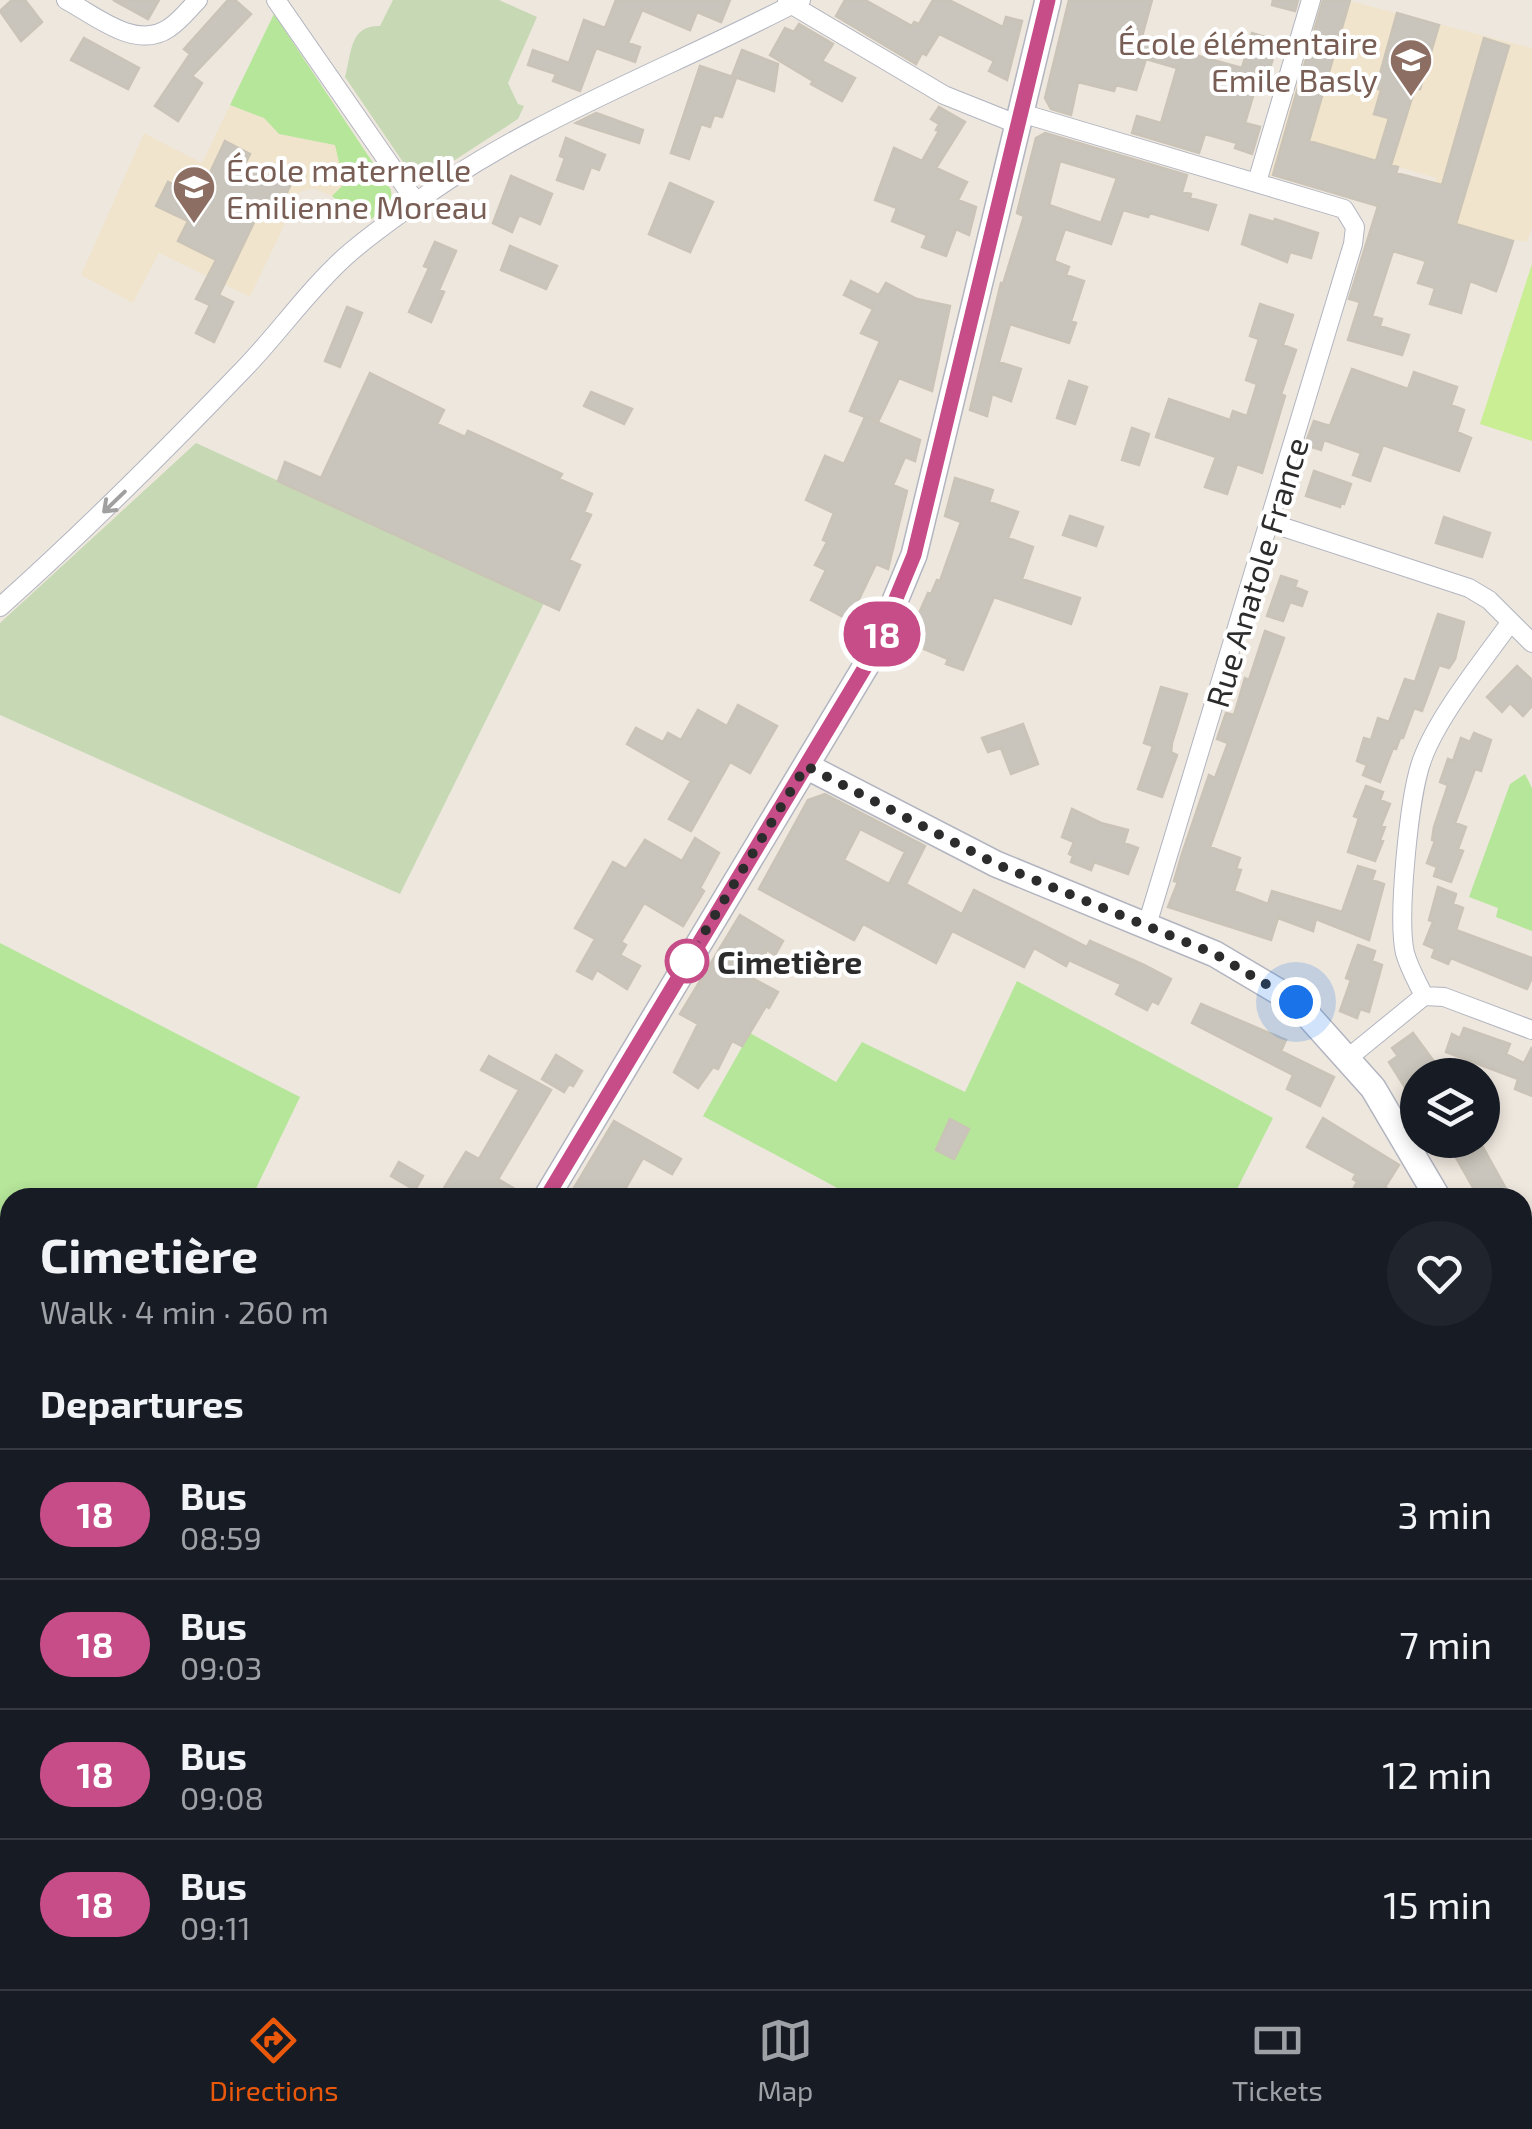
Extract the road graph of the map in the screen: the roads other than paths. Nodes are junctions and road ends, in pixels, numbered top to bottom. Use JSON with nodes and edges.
{"nodes":[{"id":1,"x":66,"y":0,"type":"edge"},
{"id":2,"x":198,"y":0,"type":"edge"},
{"id":3,"x":276,"y":0,"type":"edge"},
{"id":4,"x":1048,"y":0,"type":"edge"},
{"id":5,"x":1311,"y":0,"type":"edge"},
{"id":6,"x":792,"y":2,"type":"edge"},
{"id":7,"x":1020,"y":119,"type":"junction"},
{"id":8,"x":1257,"y":182,"type":"junction"},
{"id":9,"x":416,"y":202,"type":"junction"},
{"id":10,"x":1271,"y":523,"type":"junction"},
{"id":11,"x":0,"y":607,"type":"edge"},
{"id":12,"x":1510,"y":623,"type":"junction"},
{"id":13,"x":1532,"y":643,"type":"edge"},
{"id":14,"x":806,"y":766,"type":"junction"},
{"id":15,"x":1147,"y":925,"type":"junction"},
{"id":16,"x":1424,"y":996,"type":"junction"},
{"id":17,"x":1532,"y":1030,"type":"edge"},
{"id":18,"x":1348,"y":1058,"type":"junction"},
{"id":19,"x":552,"y":1188,"type":"edge"},
{"id":20,"x":1432,"y":1188,"type":"edge"}],
"edges":[{"from":1,"to":2,"type":"street"},
{"from":3,"to":9,"type":"street"},
{"from":4,"to":7,"type":"main road"},
{"from":5,"to":8,"type":"street"},
{"from":6,"to":7,"type":"street"},
{"from":6,"to":9,"type":"street"},
{"from":7,"to":8,"type":"street"},
{"from":7,"to":14,"type":"main road"},
{"from":8,"to":10,"type":"street","name":"Rue Anatole France"},
{"from":9,"to":11,"type":"street","one_way":true},
{"from":10,"to":12,"type":"street"},
{"from":10,"to":15,"type":"street","name":"Rue Anatole France"},
{"from":12,"to":13,"type":"street"},
{"from":12,"to":16,"type":"street"},
{"from":14,"to":15,"type":"main road"},
{"from":14,"to":19,"type":"main road"},
{"from":15,"to":18,"type":"main road"},
{"from":16,"to":17,"type":"street"},
{"from":16,"to":18,"type":"street"},
{"from":18,"to":20,"type":"main road"}]}
